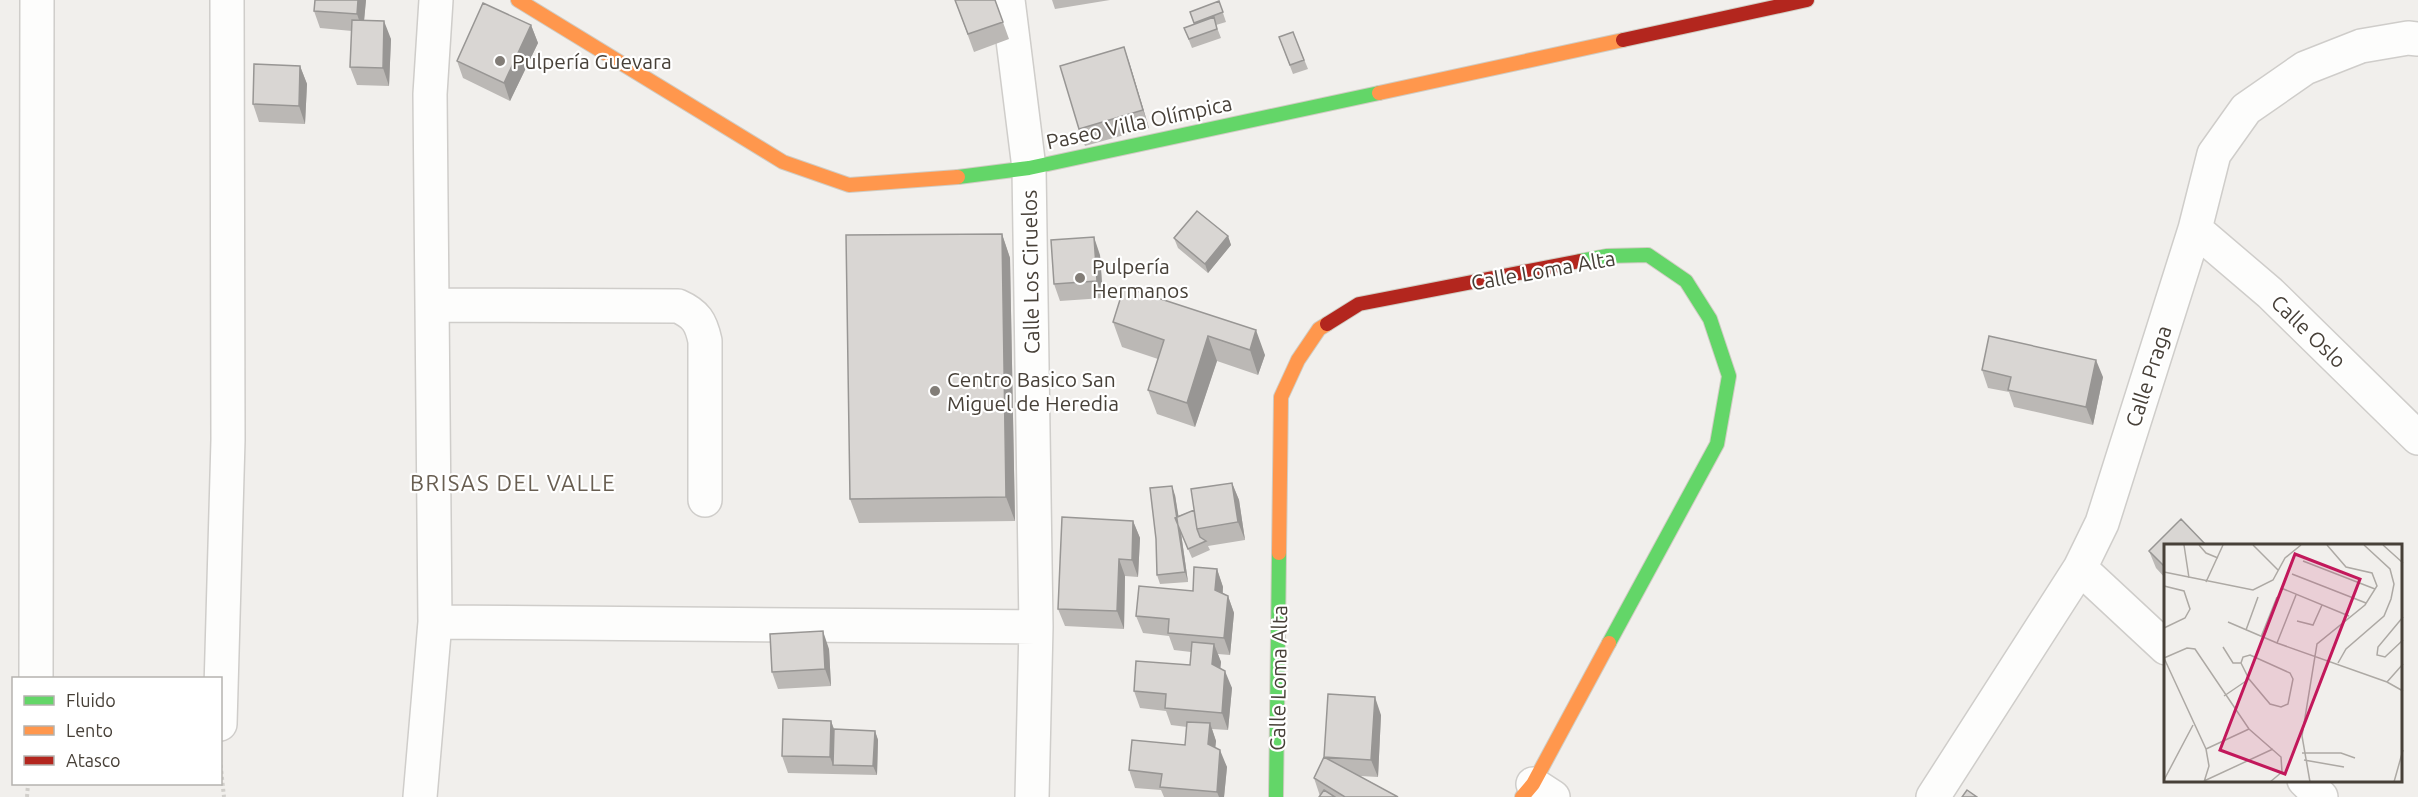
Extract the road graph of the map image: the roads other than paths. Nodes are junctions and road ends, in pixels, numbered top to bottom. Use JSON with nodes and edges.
{"nodes":[{"id":1,"x":37,"y":0,"type":"edge"},
{"id":2,"x":226,"y":0,"type":"edge"},
{"id":3,"x":436,"y":0,"type":"edge"},
{"id":4,"x":518,"y":0,"type":"edge"},
{"id":5,"x":1008,"y":0,"type":"edge"},
{"id":6,"x":1807,"y":0,"type":"edge"},
{"id":7,"x":2418,"y":39,"type":"edge"},
{"id":8,"x":1029,"y":168,"type":"junction"},
{"id":9,"x":2195,"y":229,"type":"junction"},
{"id":10,"x":432,"y":305,"type":"junction"},
{"id":11,"x":2418,"y":438,"type":"edge"},
{"id":12,"x":705,"y":500,"type":"dead end"},
{"id":13,"x":2080,"y":568,"type":"junction"},
{"id":14,"x":435,"y":622,"type":"junction"},
{"id":15,"x":1036,"y":627,"type":"junction"},
{"id":16,"x":2164,"y":646,"type":"edge"},
{"id":17,"x":36,"y":677,"type":"edge"},
{"id":18,"x":221,"y":677,"type":"edge"},
{"id":19,"x":2306,"y":782,"type":"edge"},
{"id":20,"x":1536,"y":793,"type":"edge"},
{"id":21,"x":420,"y":797,"type":"edge"},
{"id":22,"x":1032,"y":797,"type":"edge"},
{"id":23,"x":1276,"y":797,"type":"edge"},
{"id":24,"x":1934,"y":797,"type":"edge"},
{"id":25,"x":2320,"y":797,"type":"edge"}],
"edges":[{"from":1,"to":17,"type":"street"},
{"from":2,"to":18,"type":"street"},
{"from":3,"to":10,"type":"street"},
{"from":4,"to":8,"type":"street","name":"Paseo Villa Olímpica"},
{"from":5,"to":8,"type":"street","name":"Calle Los Ciruelos"},
{"from":6,"to":8,"type":"street","name":"Paseo Villa Olímpica"},
{"from":7,"to":9,"type":"street","name":"Calle Praga"},
{"from":8,"to":15,"type":"street","name":"Calle Los Ciruelos"},
{"from":9,"to":11,"type":"street","name":"Calle Oslo"},
{"from":9,"to":13,"type":"street","name":"Calle Praga"},
{"from":10,"to":12,"type":"street"},
{"from":10,"to":14,"type":"street"},
{"from":13,"to":16,"type":"street"},
{"from":13,"to":24,"type":"street","name":"Calle Praga"},
{"from":14,"to":15,"type":"street"},
{"from":14,"to":21,"type":"street"},
{"from":15,"to":22,"type":"street","name":"Calle Los Ciruelos"},
{"from":19,"to":25,"type":"street"},
{"from":20,"to":23,"type":"street","name":"Calle Loma Alta"}]}
